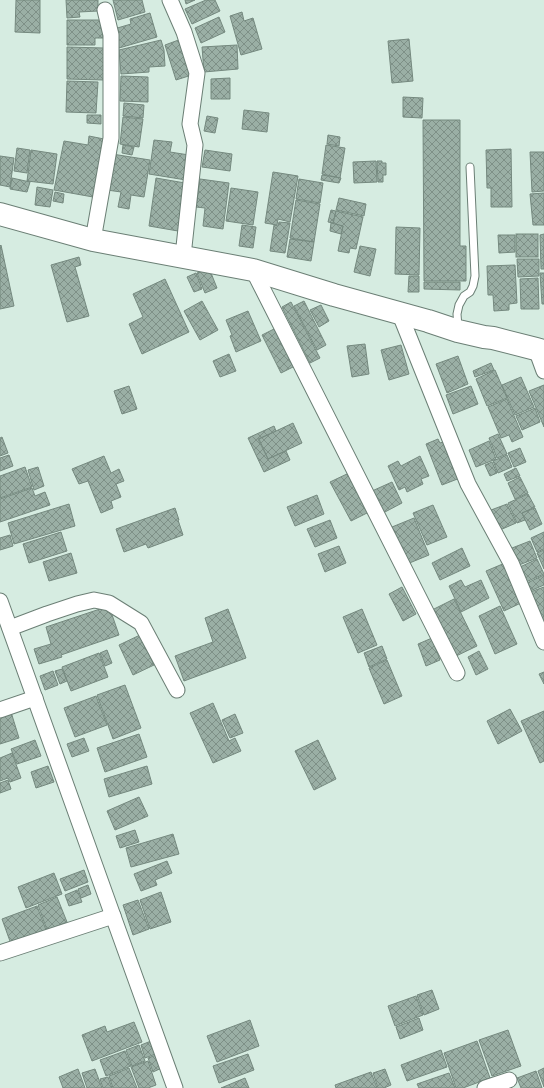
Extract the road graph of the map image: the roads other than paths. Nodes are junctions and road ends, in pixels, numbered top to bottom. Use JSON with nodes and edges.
{"nodes":[{"id":1,"x":170,"y":0,"type":"edge"},
{"id":2,"x":105,"y":10,"type":"dead end"},
{"id":3,"x":470,"y":167,"type":"dead end"},
{"id":4,"x":0,"y":214,"type":"edge"},
{"id":5,"x":93,"y":240,"type":"junction"},
{"id":6,"x":183,"y":256,"type":"junction"},
{"id":7,"x":253,"y":270,"type":"junction"},
{"id":8,"x":399,"y":312,"type":"junction"},
{"id":9,"x":458,"y":331,"type":"junction"},
{"id":10,"x":540,"y":350,"type":"edge"},
{"id":11,"x":544,"y":371,"type":"edge"},
{"id":12,"x":1,"y":606,"type":"edge"},
{"id":13,"x":10,"y":628,"type":"junction"},
{"id":14,"x":544,"y":642,"type":"edge"},
{"id":15,"x":457,"y":673,"type":"dead end"},
{"id":16,"x":177,"y":690,"type":"dead end"},
{"id":17,"x":35,"y":698,"type":"junction"},
{"id":18,"x":0,"y":710,"type":"edge"},
{"id":19,"x":113,"y":916,"type":"junction"},
{"id":20,"x":0,"y":953,"type":"edge"},
{"id":21,"x":509,"y":1080,"type":"dead end"},
{"id":22,"x":176,"y":1088,"type":"edge"},
{"id":23,"x":485,"y":1088,"type":"edge"}],
"edges":[{"from":1,"to":6,"type":"street"},
{"from":2,"to":5,"type":"street"},
{"from":3,"to":9,"type":"lane"},
{"from":4,"to":5,"type":"main road"},
{"from":5,"to":6,"type":"main road"},
{"from":6,"to":7,"type":"main road"},
{"from":7,"to":8,"type":"main road"},
{"from":7,"to":15,"type":"street"},
{"from":8,"to":9,"type":"main road"},
{"from":8,"to":14,"type":"street"},
{"from":9,"to":10,"type":"main road"},
{"from":10,"to":11,"type":"street"},
{"from":12,"to":13,"type":"street"},
{"from":13,"to":16,"type":"street"},
{"from":13,"to":17,"type":"street"},
{"from":17,"to":18,"type":"street"},
{"from":17,"to":19,"type":"street"},
{"from":19,"to":20,"type":"street"},
{"from":19,"to":22,"type":"street"},
{"from":21,"to":23,"type":"street"}]}
